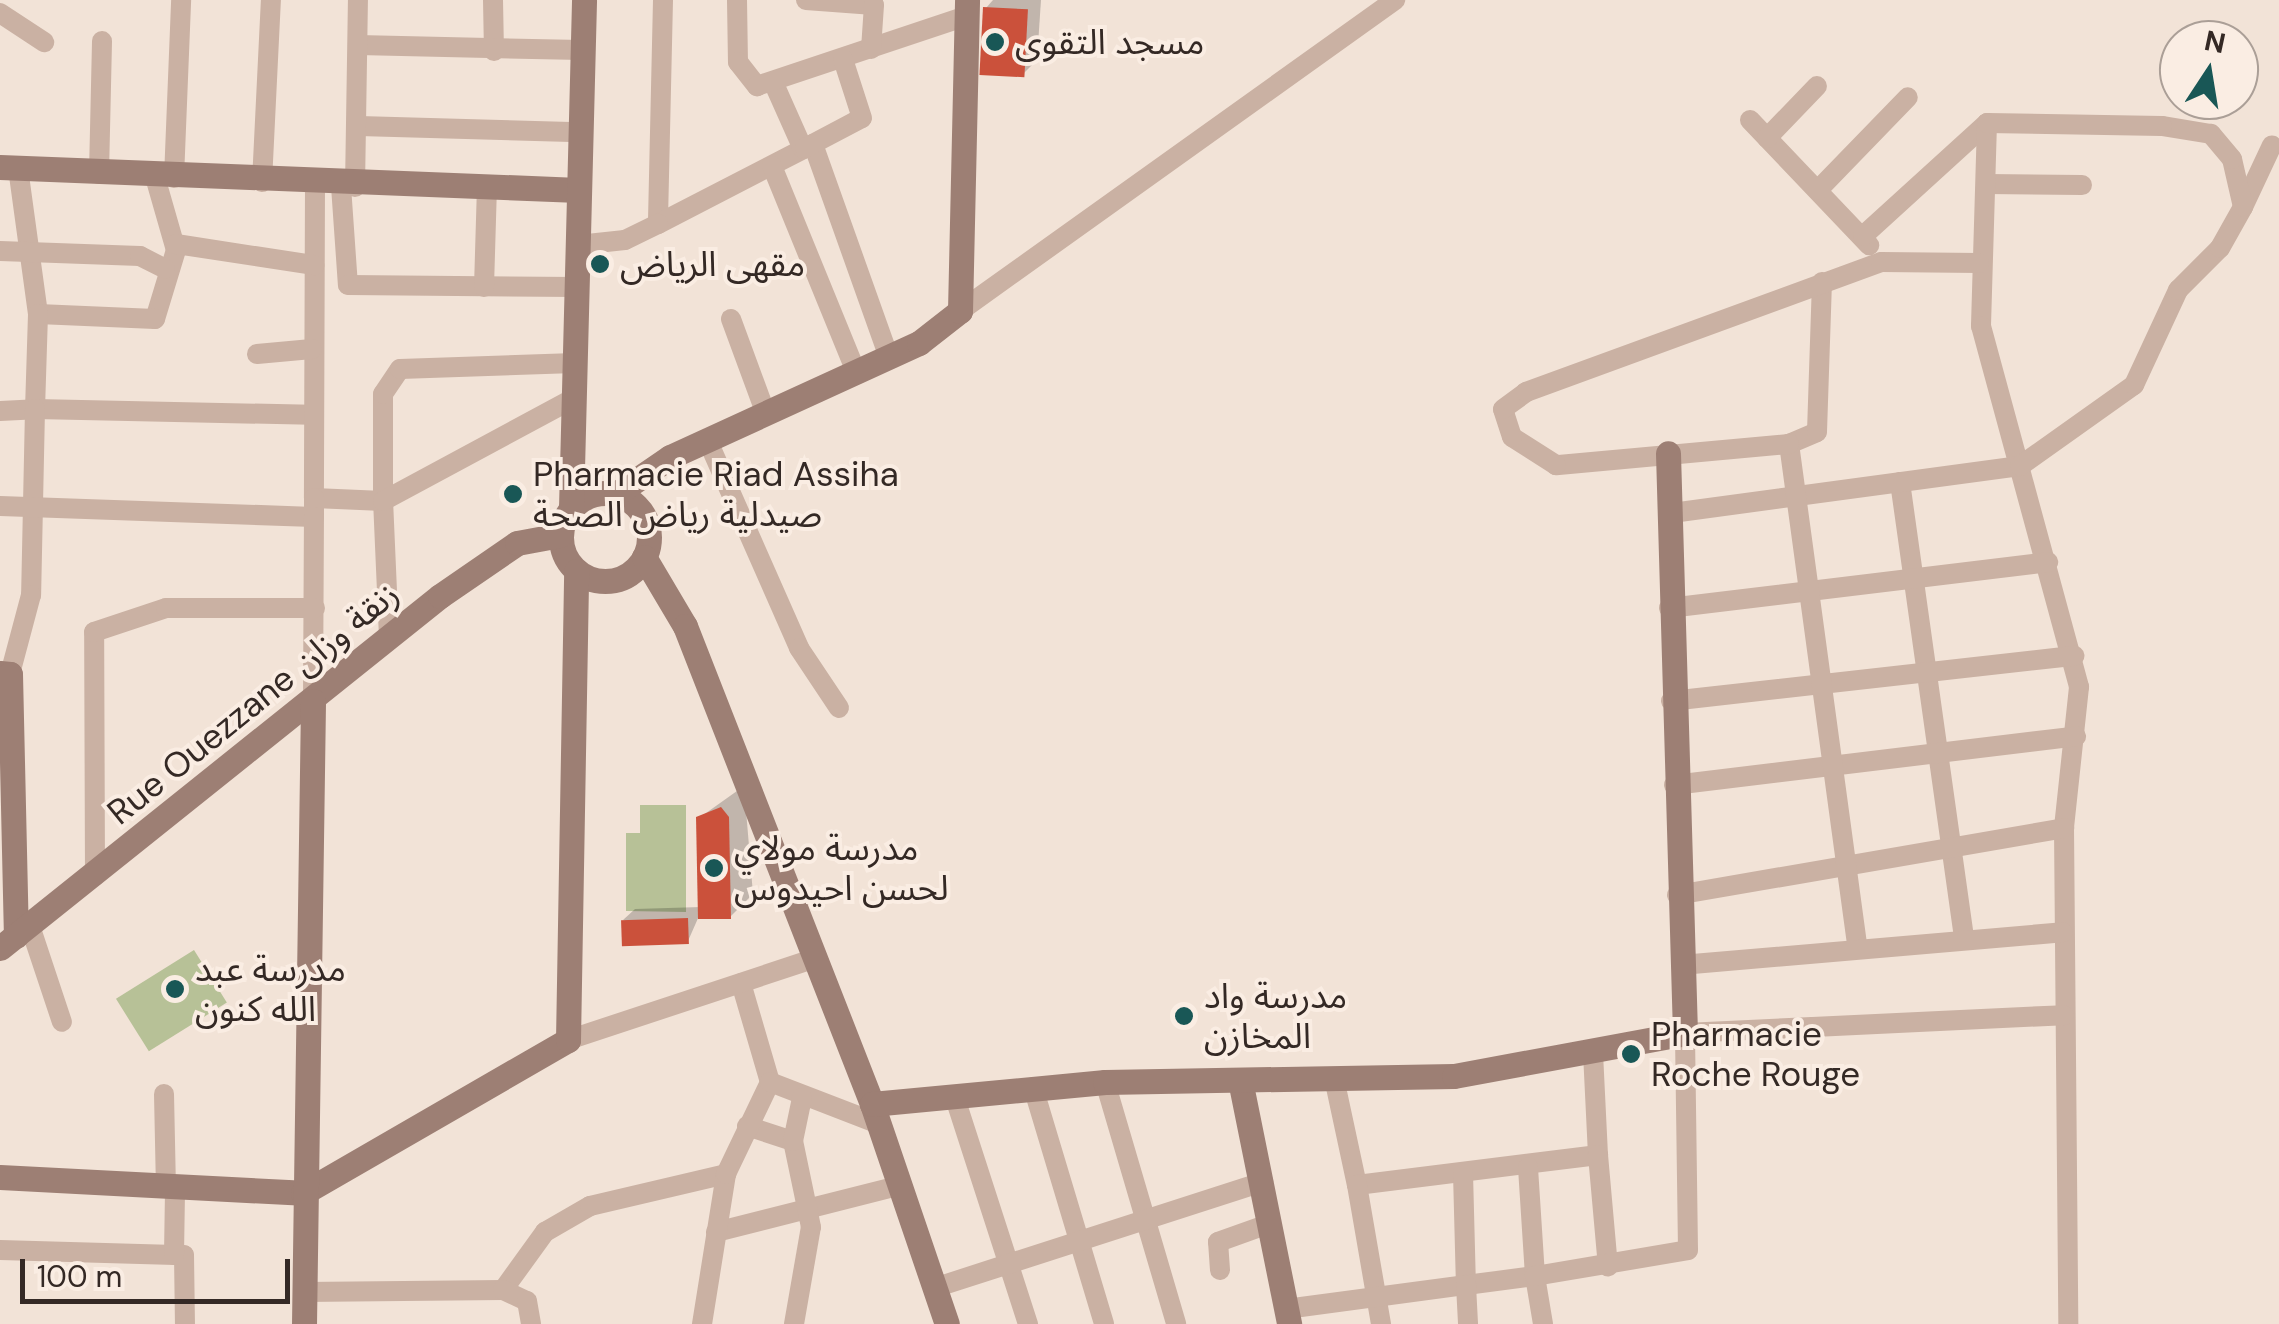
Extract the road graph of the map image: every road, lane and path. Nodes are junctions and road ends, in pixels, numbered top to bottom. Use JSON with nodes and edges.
{"nodes":[{"id":1,"x":181,"y":0,"type":"edge"},
{"id":2,"x":270,"y":0,"type":"edge"},
{"id":3,"x":358,"y":0,"type":"edge"},
{"id":4,"x":494,"y":0,"type":"edge"},
{"id":5,"x":584,"y":0,"type":"edge"},
{"id":6,"x":663,"y":0,"type":"edge"},
{"id":7,"x":737,"y":0,"type":"edge"},
{"id":8,"x":806,"y":0,"type":"edge"},
{"id":9,"x":1395,"y":0,"type":"edge"},
{"id":10,"x":874,"y":2,"type":"edge"},
{"id":11,"x":966,"y":8,"type":"edge"},
{"id":12,"x":0,"y":13,"type":"edge"},
{"id":13,"x":102,"y":41,"type":"dead end"},
{"id":14,"x":44,"y":42,"type":"dead end"},
{"id":15,"x":358,"y":45,"type":"junction"},
{"id":16,"x":870,"y":48,"type":"junction"},
{"id":17,"x":581,"y":50,"type":"junction"},
{"id":18,"x":494,"y":51,"type":"junction"},
{"id":19,"x":843,"y":58,"type":"junction"},
{"id":20,"x":774,"y":84,"type":"junction"},
{"id":21,"x":1817,"y":86,"type":"dead end"},
{"id":22,"x":1908,"y":98,"type":"dead end"},
{"id":23,"x":1750,"y":120,"type":"dead end"},
{"id":24,"x":1987,"y":123,"type":"junction"},
{"id":25,"x":358,"y":126,"type":"junction"},
{"id":26,"x":580,"y":132,"type":"junction"},
{"id":27,"x":1767,"y":138,"type":"junction"},
{"id":28,"x":2272,"y":145,"type":"dead end"},
{"id":29,"x":808,"y":146,"type":"junction"},
{"id":30,"x":772,"y":166,"type":"junction"},
{"id":31,"x":9,"y":168,"type":"edge"},
{"id":32,"x":99,"y":174,"type":"junction"},
{"id":33,"x":165,"y":178,"type":"junction"},
{"id":34,"x":262,"y":182,"type":"junction"},
{"id":35,"x":1986,"y":184,"type":"junction"},
{"id":36,"x":2082,"y":185,"type":"dead end"},
{"id":37,"x":315,"y":186,"type":"junction"},
{"id":38,"x":348,"y":186,"type":"junction"},
{"id":39,"x":487,"y":188,"type":"junction"},
{"id":40,"x":579,"y":190,"type":"junction"},
{"id":41,"x":1818,"y":190,"type":"junction"},
{"id":42,"x":2242,"y":207,"type":"junction"},
{"id":43,"x":658,"y":224,"type":"junction"},
{"id":44,"x":1863,"y":236,"type":"junction"},
{"id":45,"x":176,"y":244,"type":"junction"},
{"id":46,"x":578,"y":245,"type":"junction"},
{"id":47,"x":0,"y":252,"type":"edge"},
{"id":48,"x":26,"y":252,"type":"junction"},
{"id":49,"x":1881,"y":262,"type":"junction"},
{"id":50,"x":1978,"y":263,"type":"junction"},
{"id":51,"x":314,"y":266,"type":"junction"},
{"id":52,"x":165,"y":270,"type":"junction"},
{"id":53,"x":1822,"y":282,"type":"junction"},
{"id":54,"x":484,"y":287,"type":"junction"},
{"id":55,"x":577,"y":287,"type":"junction"},
{"id":56,"x":960,"y":312,"type":"junction"},
{"id":57,"x":38,"y":314,"type":"junction"},
{"id":58,"x":731,"y":319,"type":"dead end"},
{"id":59,"x":312,"y":350,"type":"junction"},
{"id":60,"x":257,"y":354,"type":"dead end"},
{"id":61,"x":889,"y":358,"type":"junction"},
{"id":62,"x":575,"y":363,"type":"junction"},
{"id":63,"x":857,"y":374,"type":"junction"},
{"id":64,"x":574,"y":398,"type":"junction"},
{"id":65,"x":34,"y":409,"type":"junction"},
{"id":66,"x":0,"y":411,"type":"edge"},
{"id":67,"x":766,"y":414,"type":"junction"},
{"id":68,"x":311,"y":415,"type":"junction"},
{"id":69,"x":707,"y":440,"type":"junction"},
{"id":70,"x":1789,"y":444,"type":"junction"},
{"id":71,"x":1668,"y":453,"type":"junction"},
{"id":72,"x":2020,"y":466,"type":"junction"},
{"id":73,"x":1900,"y":482,"type":"junction"},
{"id":74,"x":616,"y":494,"type":"junction"},
{"id":75,"x":1792,"y":497,"type":"junction"},
{"id":76,"x":383,"y":501,"type":"junction"},
{"id":77,"x":32,"y":505,"type":"junction"},
{"id":78,"x":0,"y":506,"type":"edge"},
{"id":79,"x":314,"y":508,"type":"junction"},
{"id":80,"x":571,"y":508,"type":"junction"},
{"id":81,"x":1672,"y":512,"type":"junction"},
{"id":82,"x":560,"y":536,"type":"junction"},
{"id":83,"x":644,"y":557,"type":"junction"},
{"id":84,"x":2048,"y":562,"type":"junction"},
{"id":85,"x":576,"y":571,"type":"junction"},
{"id":86,"x":1912,"y":578,"type":"junction"},
{"id":87,"x":1807,"y":591,"type":"junction"},
{"id":88,"x":314,"y":608,"type":"junction"},
{"id":89,"x":1670,"y":608,"type":"junction"},
{"id":90,"x":389,"y":637,"type":"junction"},
{"id":91,"x":2075,"y":656,"type":"junction"},
{"id":92,"x":1926,"y":672,"type":"junction"},
{"id":93,"x":5,"y":673,"type":"edge"},
{"id":94,"x":1820,"y":684,"type":"junction"},
{"id":95,"x":312,"y":701,"type":"junction"},
{"id":96,"x":1671,"y":701,"type":"junction"},
{"id":97,"x":839,"y":708,"type":"dead end"},
{"id":98,"x":2076,"y":736,"type":"junction"},
{"id":99,"x":1937,"y":753,"type":"junction"},
{"id":100,"x":1831,"y":766,"type":"junction"},
{"id":101,"x":1674,"y":785,"type":"junction"},
{"id":102,"x":2064,"y":828,"type":"junction"},
{"id":103,"x":1952,"y":845,"type":"junction"},
{"id":104,"x":1844,"y":863,"type":"junction"},
{"id":105,"x":95,"y":876,"type":"junction"},
{"id":106,"x":1677,"y":895,"type":"junction"},
{"id":107,"x":2062,"y":932,"type":"junction"},
{"id":108,"x":15,"y":936,"type":"edge"},
{"id":109,"x":1964,"y":936,"type":"junction"},
{"id":110,"x":1857,"y":944,"type":"junction"},
{"id":111,"x":816,"y":958,"type":"junction"},
{"id":112,"x":1681,"y":966,"type":"junction"},
{"id":113,"x":741,"y":983,"type":"junction"},
{"id":114,"x":2064,"y":1016,"type":"junction"},
{"id":115,"x":62,"y":1022,"type":"dead end"},
{"id":116,"x":1685,"y":1033,"type":"junction"},
{"id":117,"x":568,"y":1040,"type":"junction"},
{"id":118,"x":1593,"y":1054,"type":"junction"},
{"id":119,"x":1334,"y":1078,"type":"junction"},
{"id":120,"x":1240,"y":1080,"type":"junction"},
{"id":121,"x":770,"y":1082,"type":"junction"},
{"id":122,"x":1105,"y":1082,"type":"junction"},
{"id":123,"x":1033,"y":1088,"type":"junction"},
{"id":124,"x":164,"y":1094,"type":"dead end"},
{"id":125,"x":954,"y":1095,"type":"junction"},
{"id":126,"x":802,"y":1098,"type":"junction"},
{"id":127,"x":875,"y":1114,"type":"junction"},
{"id":128,"x":747,"y":1126,"type":"junction"},
{"id":129,"x":793,"y":1141,"type":"junction"},
{"id":130,"x":1598,"y":1156,"type":"junction"},
{"id":131,"x":1528,"y":1168,"type":"junction"},
{"id":132,"x":726,"y":1174,"type":"junction"},
{"id":133,"x":1463,"y":1174,"type":"junction"},
{"id":134,"x":0,"y":1178,"type":"edge"},
{"id":135,"x":1263,"y":1182,"type":"junction"},
{"id":136,"x":898,"y":1186,"type":"junction"},
{"id":137,"x":1357,"y":1186,"type":"junction"},
{"id":138,"x":170,"y":1188,"type":"junction"},
{"id":139,"x":303,"y":1194,"type":"junction"},
{"id":140,"x":811,"y":1210,"type":"junction"},
{"id":141,"x":1146,"y":1216,"type":"junction"},
{"id":142,"x":1270,"y":1223,"type":"junction"},
{"id":143,"x":716,"y":1232,"type":"junction"},
{"id":144,"x":1081,"y":1238,"type":"junction"},
{"id":145,"x":0,"y":1250,"type":"edge"},
{"id":146,"x":174,"y":1254,"type":"junction"},
{"id":147,"x":1008,"y":1261,"type":"junction"},
{"id":148,"x":1608,"y":1267,"type":"junction"},
{"id":149,"x":1220,"y":1270,"type":"dead end"},
{"id":150,"x":1535,"y":1276,"type":"junction"},
{"id":151,"x":1466,"y":1285,"type":"junction"},
{"id":152,"x":934,"y":1288,"type":"junction"},
{"id":153,"x":503,"y":1290,"type":"junction"},
{"id":154,"x":304,"y":1292,"type":"junction"},
{"id":155,"x":1376,"y":1300,"type":"junction"},
{"id":156,"x":1288,"y":1316,"type":"edge"},
{"id":157,"x":185,"y":1324,"type":"edge"},
{"id":158,"x":304,"y":1324,"type":"edge"},
{"id":159,"x":531,"y":1324,"type":"edge"},
{"id":160,"x":702,"y":1324,"type":"edge"},
{"id":161,"x":794,"y":1324,"type":"edge"},
{"id":162,"x":946,"y":1324,"type":"edge"},
{"id":163,"x":1028,"y":1324,"type":"edge"},
{"id":164,"x":1104,"y":1324,"type":"edge"},
{"id":165,"x":1176,"y":1324,"type":"edge"},
{"id":166,"x":1380,"y":1324,"type":"edge"},
{"id":167,"x":1468,"y":1324,"type":"edge"},
{"id":168,"x":1543,"y":1324,"type":"edge"},
{"id":169,"x":2068,"y":1324,"type":"edge"}],
"edges":[{"from":1,"to":33,"type":"street"},
{"from":2,"to":34,"type":"street"},
{"from":3,"to":15,"type":"street"},
{"from":4,"to":18,"type":"street"},
{"from":5,"to":17,"type":"street"},
{"from":6,"to":43,"type":"street"},
{"from":7,"to":20,"type":"street"},
{"from":8,"to":10,"type":"street"},
{"from":9,"to":56,"type":"street"},
{"from":10,"to":16,"type":"street"},
{"from":11,"to":16,"type":"street"},
{"from":11,"to":56,"type":"street"},
{"from":12,"to":14,"type":"street"},
{"from":13,"to":32,"type":"street"},
{"from":15,"to":18,"type":"street"},
{"from":15,"to":25,"type":"street"},
{"from":16,"to":19,"type":"street"},
{"from":17,"to":18,"type":"street"},
{"from":17,"to":26,"type":"street"},
{"from":19,"to":20,"type":"street"},
{"from":19,"to":29,"type":"street"},
{"from":20,"to":29,"type":"street"},
{"from":21,"to":27,"type":"street"},
{"from":22,"to":41,"type":"street"},
{"from":23,"to":27,"type":"street"},
{"from":24,"to":35,"type":"street"},
{"from":24,"to":42,"type":"street"},
{"from":24,"to":44,"type":"street"},
{"from":25,"to":26,"type":"street"},
{"from":25,"to":38,"type":"street"},
{"from":26,"to":40,"type":"street"},
{"from":27,"to":41,"type":"street"},
{"from":28,"to":42,"type":"street"},
{"from":29,"to":30,"type":"street"},
{"from":29,"to":61,"type":"street"},
{"from":30,"to":43,"type":"street"},
{"from":30,"to":63,"type":"street"},
{"from":31,"to":32,"type":"street"},
{"from":31,"to":48,"type":"street"},
{"from":32,"to":33,"type":"street"},
{"from":33,"to":34,"type":"street"},
{"from":33,"to":45,"type":"street"},
{"from":34,"to":37,"type":"street"},
{"from":35,"to":36,"type":"street"},
{"from":35,"to":50,"type":"street"},
{"from":37,"to":38,"type":"street"},
{"from":37,"to":51,"type":"street"},
{"from":38,"to":39,"type":"street"},
{"from":38,"to":54,"type":"street"},
{"from":39,"to":40,"type":"street"},
{"from":39,"to":54,"type":"street"},
{"from":40,"to":46,"type":"street"},
{"from":41,"to":44,"type":"street"},
{"from":42,"to":72,"type":"street"},
{"from":43,"to":46,"type":"street"},
{"from":44,"to":49,"type":"street"},
{"from":45,"to":51,"type":"street"},
{"from":45,"to":52,"type":"street"},
{"from":46,"to":55,"type":"street"},
{"from":47,"to":48,"type":"street"},
{"from":48,"to":52,"type":"street"},
{"from":48,"to":57,"type":"street"},
{"from":49,"to":50,"type":"street"},
{"from":49,"to":53,"type":"street"},
{"from":50,"to":72,"type":"street"},
{"from":51,"to":59,"type":"street"},
{"from":52,"to":57,"type":"street"},
{"from":53,"to":70,"type":"street"},
{"from":53,"to":71,"type":"street"},
{"from":54,"to":55,"type":"street"},
{"from":55,"to":62,"type":"street"},
{"from":56,"to":61,"type":"street"},
{"from":57,"to":65,"type":"street"},
{"from":58,"to":67,"type":"street"},
{"from":59,"to":60,"type":"street"},
{"from":59,"to":68,"type":"street"},
{"from":61,"to":63,"type":"street"},
{"from":62,"to":64,"type":"street"},
{"from":62,"to":76,"type":"street"},
{"from":63,"to":67,"type":"street"},
{"from":64,"to":76,"type":"street"},
{"from":64,"to":80,"type":"street"},
{"from":65,"to":66,"type":"street"},
{"from":65,"to":68,"type":"street"},
{"from":65,"to":77,"type":"street"},
{"from":67,"to":69,"type":"street"},
{"from":68,"to":79,"type":"street"},
{"from":69,"to":74,"type":"street"},
{"from":69,"to":97,"type":"street"},
{"from":70,"to":71,"type":"street"},
{"from":70,"to":75,"type":"street"},
{"from":71,"to":81,"type":"street"},
{"from":72,"to":73,"type":"street"},
{"from":72,"to":84,"type":"street"},
{"from":73,"to":75,"type":"street"},
{"from":73,"to":86,"type":"street"},
{"from":74,"to":80,"type":"street"},
{"from":74,"to":83,"type":"street"},
{"from":75,"to":81,"type":"street"},
{"from":75,"to":87,"type":"street"},
{"from":76,"to":79,"type":"street"},
{"from":76,"to":90,"type":"street"},
{"from":77,"to":78,"type":"street"},
{"from":77,"to":79,"type":"street"},
{"from":77,"to":93,"type":"street"},
{"from":79,"to":88,"type":"street"},
{"from":80,"to":82,"type":"street"},
{"from":81,"to":89,"type":"street"},
{"from":82,"to":85,"type":"street"},
{"from":82,"to":90,"type":"street","name":"Rue Ouezzane زنقة وزان"},
{"from":83,"to":85,"type":"street"},
{"from":83,"to":111,"type":"street"},
{"from":84,"to":86,"type":"street"},
{"from":84,"to":91,"type":"street"},
{"from":85,"to":117,"type":"street"},
{"from":86,"to":87,"type":"street"},
{"from":86,"to":92,"type":"street"},
{"from":87,"to":89,"type":"street"},
{"from":87,"to":94,"type":"street"},
{"from":88,"to":95,"type":"street"},
{"from":88,"to":105,"type":"street"},
{"from":89,"to":96,"type":"street"},
{"from":90,"to":95,"type":"street","name":"Rue Ouezzane زنقة وزان"},
{"from":91,"to":92,"type":"street"},
{"from":91,"to":98,"type":"street"},
{"from":92,"to":94,"type":"street"},
{"from":92,"to":99,"type":"street"},
{"from":93,"to":108,"type":"street"},
{"from":94,"to":96,"type":"street"},
{"from":94,"to":100,"type":"street"},
{"from":95,"to":105,"type":"street","name":"Rue Ouezzane زنقة وزان"},
{"from":95,"to":139,"type":"street"},
{"from":96,"to":101,"type":"street"},
{"from":98,"to":99,"type":"street"},
{"from":98,"to":102,"type":"street"},
{"from":99,"to":100,"type":"street"},
{"from":99,"to":103,"type":"street"},
{"from":100,"to":101,"type":"street"},
{"from":100,"to":104,"type":"street"},
{"from":101,"to":106,"type":"street"},
{"from":102,"to":103,"type":"street"},
{"from":102,"to":107,"type":"street"},
{"from":103,"to":104,"type":"street"},
{"from":103,"to":109,"type":"street"},
{"from":104,"to":106,"type":"street"},
{"from":104,"to":110,"type":"street"},
{"from":105,"to":108,"type":"street","name":"Rue Ouezzane زنقة وزان"},
{"from":106,"to":112,"type":"street"},
{"from":107,"to":109,"type":"street"},
{"from":107,"to":114,"type":"street"},
{"from":108,"to":115,"type":"street"},
{"from":109,"to":110,"type":"street"},
{"from":110,"to":112,"type":"street"},
{"from":111,"to":113,"type":"street"},
{"from":111,"to":127,"type":"street"},
{"from":112,"to":116,"type":"street"},
{"from":113,"to":117,"type":"street"},
{"from":113,"to":121,"type":"street"},
{"from":114,"to":116,"type":"street"},
{"from":114,"to":169,"type":"street"},
{"from":116,"to":118,"type":"street"},
{"from":116,"to":148,"type":"street"},
{"from":117,"to":139,"type":"street"},
{"from":118,"to":119,"type":"street"},
{"from":118,"to":130,"type":"street"},
{"from":119,"to":120,"type":"street"},
{"from":119,"to":137,"type":"street"},
{"from":120,"to":122,"type":"street"},
{"from":120,"to":135,"type":"street"},
{"from":121,"to":126,"type":"street"},
{"from":121,"to":128,"type":"street"},
{"from":122,"to":123,"type":"street"},
{"from":122,"to":141,"type":"street"},
{"from":123,"to":125,"type":"street"},
{"from":123,"to":144,"type":"street"},
{"from":124,"to":138,"type":"street"},
{"from":125,"to":127,"type":"street"},
{"from":125,"to":147,"type":"street"},
{"from":126,"to":127,"type":"street"},
{"from":126,"to":129,"type":"street"},
{"from":127,"to":136,"type":"street"},
{"from":128,"to":129,"type":"street"},
{"from":128,"to":132,"type":"street"},
{"from":129,"to":140,"type":"street"},
{"from":130,"to":131,"type":"street"},
{"from":130,"to":148,"type":"street"},
{"from":131,"to":133,"type":"street"},
{"from":131,"to":150,"type":"street"},
{"from":132,"to":143,"type":"street"},
{"from":132,"to":153,"type":"street"},
{"from":133,"to":137,"type":"street"},
{"from":133,"to":151,"type":"street"},
{"from":134,"to":138,"type":"street"},
{"from":135,"to":141,"type":"street"},
{"from":135,"to":142,"type":"street"},
{"from":136,"to":140,"type":"street"},
{"from":136,"to":152,"type":"street"},
{"from":137,"to":155,"type":"street"},
{"from":138,"to":139,"type":"street"},
{"from":138,"to":146,"type":"street"},
{"from":139,"to":154,"type":"street"},
{"from":140,"to":143,"type":"street"},
{"from":140,"to":161,"type":"street"},
{"from":141,"to":144,"type":"street"},
{"from":141,"to":165,"type":"street"},
{"from":142,"to":149,"type":"street"},
{"from":142,"to":156,"type":"street"},
{"from":143,"to":160,"type":"street"},
{"from":144,"to":147,"type":"street"},
{"from":144,"to":164,"type":"street"},
{"from":145,"to":146,"type":"street"},
{"from":146,"to":157,"type":"street"},
{"from":147,"to":152,"type":"street"},
{"from":147,"to":163,"type":"street"},
{"from":148,"to":150,"type":"street"},
{"from":150,"to":151,"type":"street"},
{"from":150,"to":168,"type":"street"},
{"from":151,"to":155,"type":"street"},
{"from":151,"to":167,"type":"street"},
{"from":152,"to":162,"type":"street"},
{"from":153,"to":154,"type":"street"},
{"from":153,"to":159,"type":"street"},
{"from":154,"to":158,"type":"street"},
{"from":155,"to":156,"type":"street"},
{"from":155,"to":166,"type":"street"}]}
